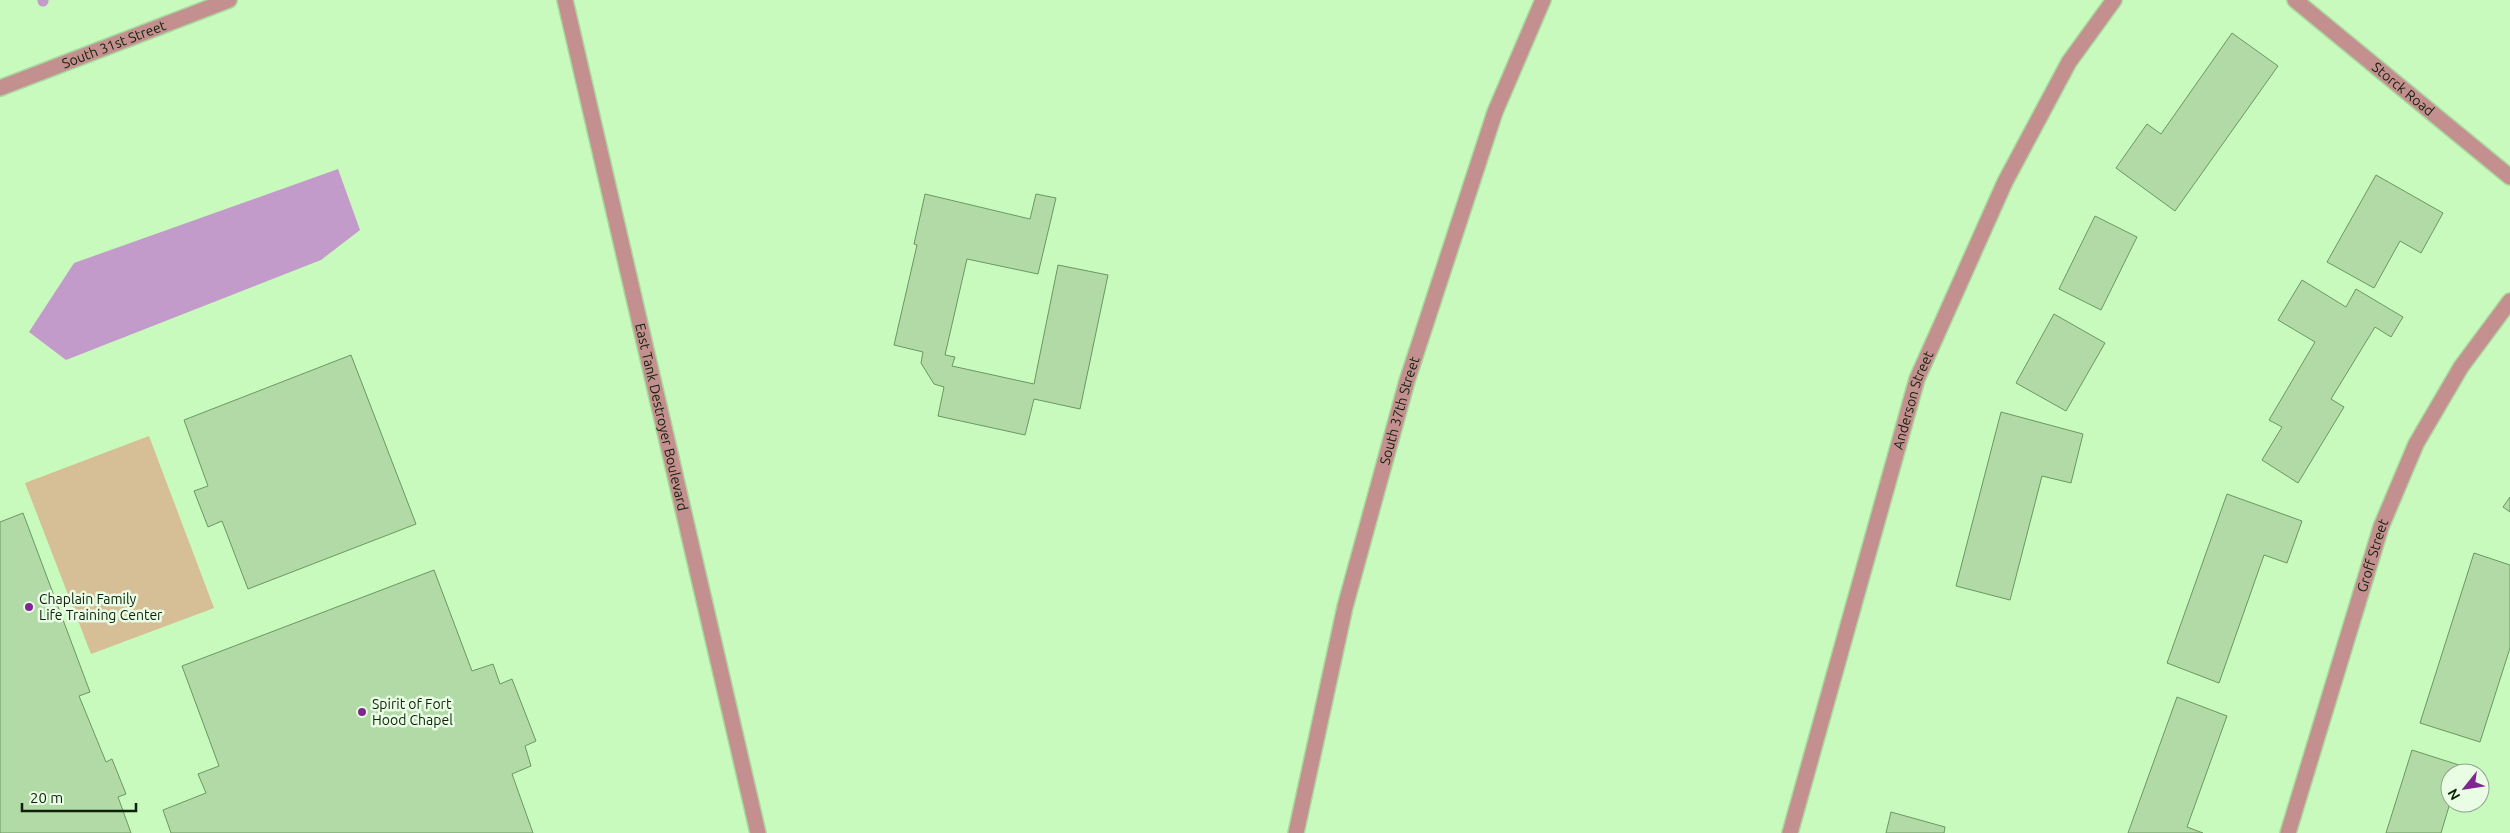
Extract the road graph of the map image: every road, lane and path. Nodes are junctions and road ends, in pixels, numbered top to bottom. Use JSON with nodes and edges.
{"nodes":[{"id":1,"x":229,"y":0,"type":"edge"},
{"id":2,"x":565,"y":0,"type":"edge"},
{"id":3,"x":1543,"y":0,"type":"edge"},
{"id":4,"x":2114,"y":0,"type":"edge"},
{"id":5,"x":2295,"y":0,"type":"edge"},
{"id":6,"x":0,"y":88,"type":"edge"},
{"id":7,"x":2510,"y":178,"type":"edge"},
{"id":8,"x":2510,"y":301,"type":"edge"},
{"id":9,"x":758,"y":833,"type":"edge"},
{"id":10,"x":1296,"y":833,"type":"edge"},
{"id":11,"x":1790,"y":833,"type":"edge"},
{"id":12,"x":2288,"y":833,"type":"edge"}],
"edges":[{"from":1,"to":6,"type":"street","name":"South 31st Street"},
{"from":2,"to":9,"type":"street","name":"East Tank Destroyer Boulevard"},
{"from":3,"to":10,"type":"street","name":"South 37th Street"},
{"from":4,"to":11,"type":"street","name":"Anderson Street"},
{"from":5,"to":7,"type":"street","name":"Storck Road"},
{"from":8,"to":12,"type":"street","name":"Groff Street"}]}
